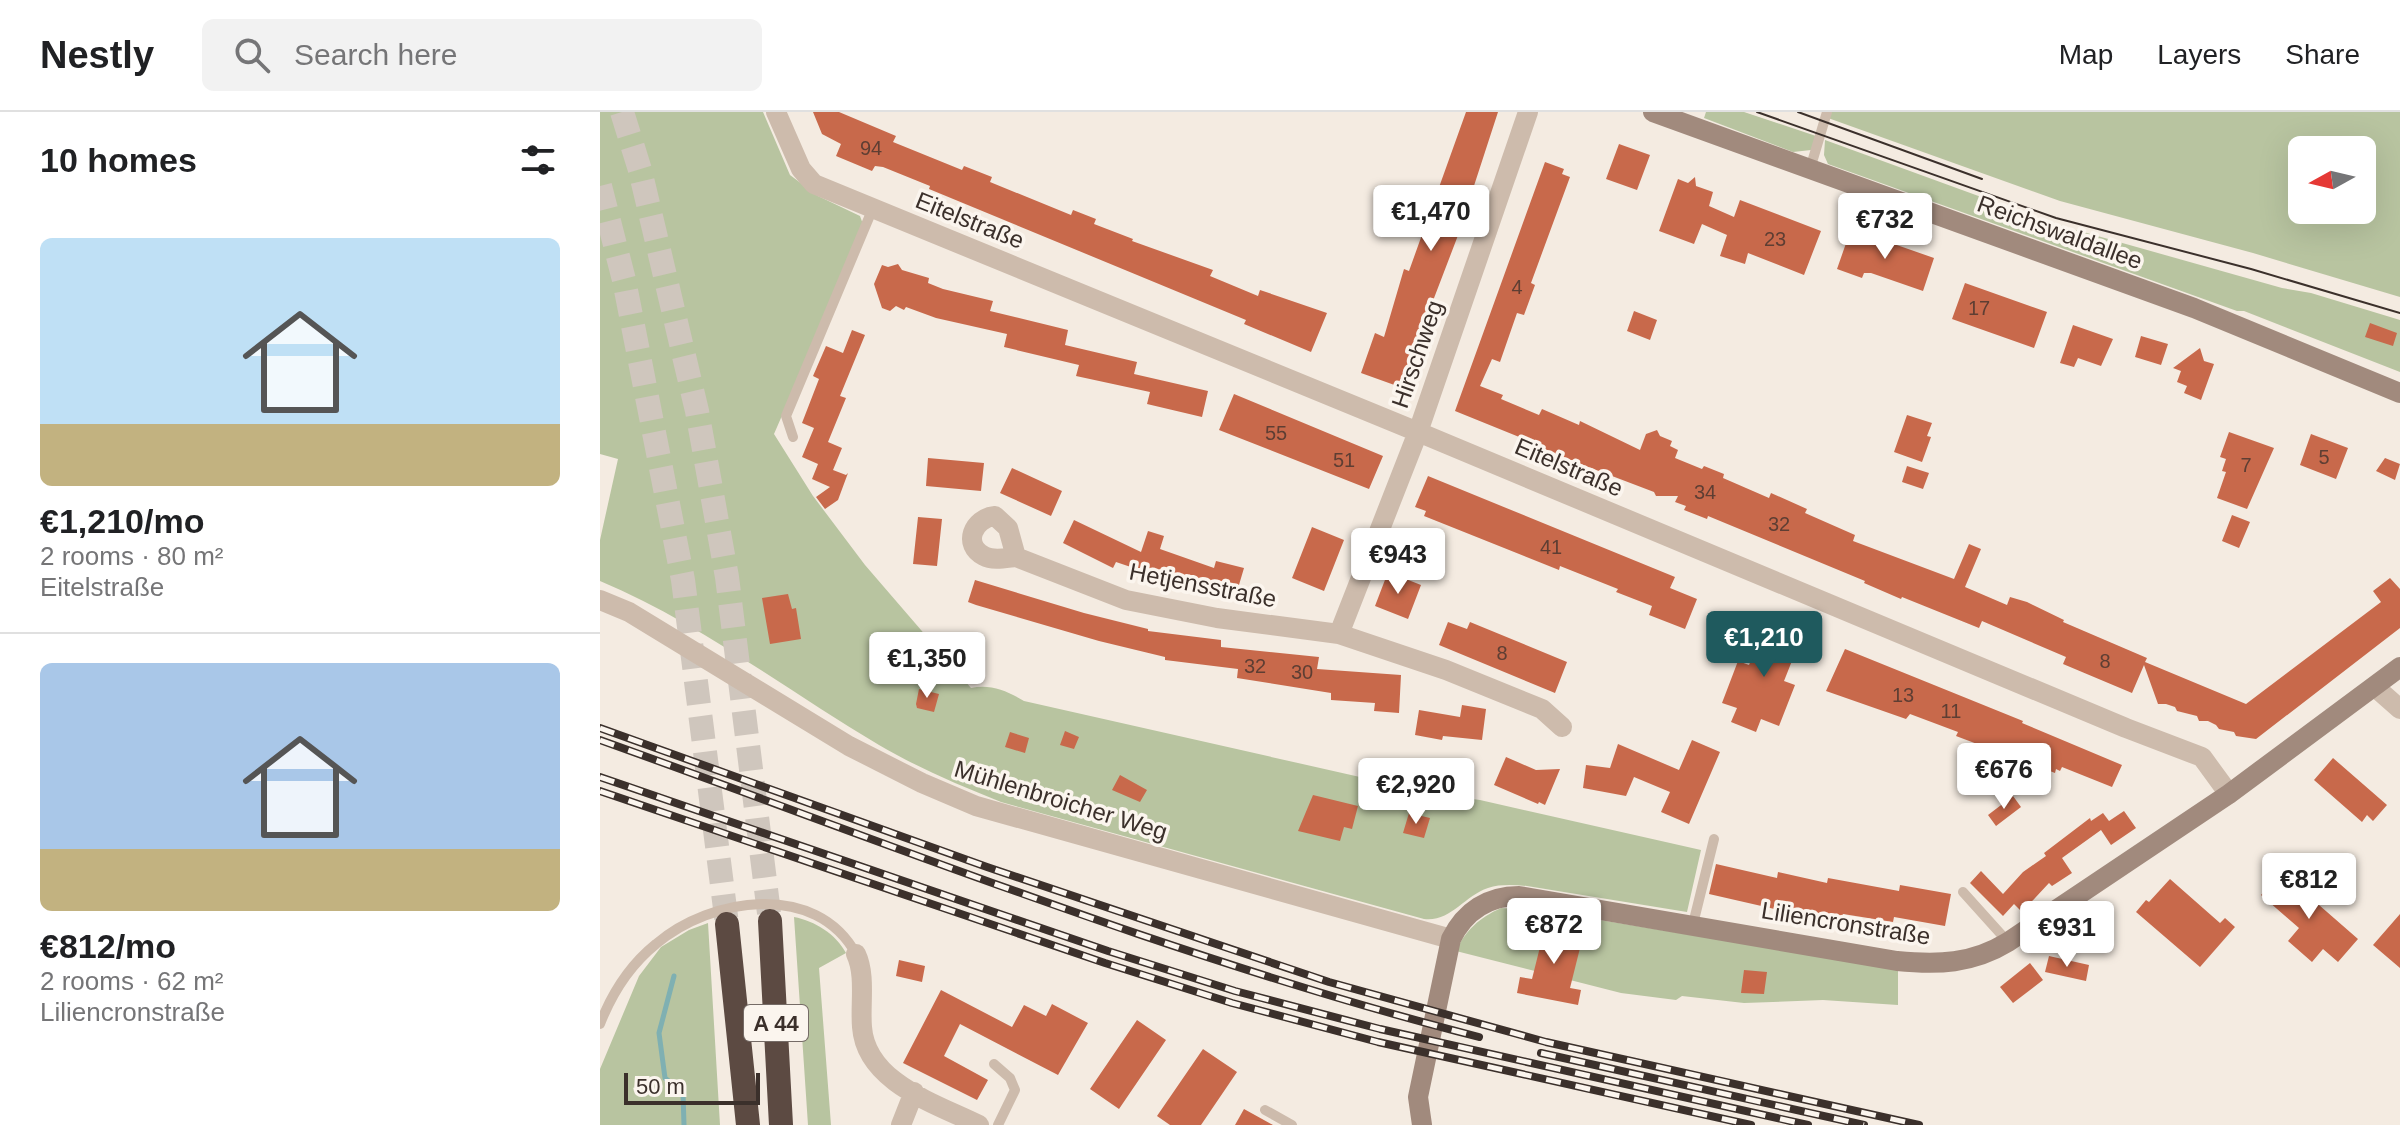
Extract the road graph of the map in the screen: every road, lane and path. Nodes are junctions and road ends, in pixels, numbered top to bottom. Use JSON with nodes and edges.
{"nodes":[{"id":1,"x":776,"y":112,"type":"edge"},
{"id":2,"x":1528,"y":112,"type":"edge"},
{"id":3,"x":1653,"y":112,"type":"edge"},
{"id":4,"x":1827,"y":112,"type":"edge"},
{"id":5,"x":1810,"y":169,"type":"junction"},
{"id":6,"x":873,"y":208,"type":"junction"},
{"id":7,"x":2400,"y":393,"type":"edge"},
{"id":8,"x":1418,"y":432,"type":"junction"},
{"id":9,"x":793,"y":437,"type":"dead end"},
{"id":10,"x":1016,"y":557,"type":"dead end"},
{"id":11,"x":600,"y":600,"type":"edge"},
{"id":12,"x":1339,"y":634,"type":"junction"},
{"id":13,"x":2400,"y":667,"type":"edge"},
{"id":14,"x":2375,"y":687,"type":"junction"},
{"id":15,"x":2400,"y":709,"type":"edge"},
{"id":16,"x":1562,"y":727,"type":"dead end"},
{"id":17,"x":2229,"y":794,"type":"junction"},
{"id":18,"x":1714,"y":839,"type":"dead end"},
{"id":19,"x":1963,"y":892,"type":"dead end"},
{"id":20,"x":770,"y":921,"type":"tunnel mouth"},
{"id":21,"x":727,"y":924,"type":"tunnel mouth"},
{"id":22,"x":1693,"y":924,"type":"junction"},
{"id":23,"x":1451,"y":939,"type":"junction"},
{"id":24,"x":2008,"y":942,"type":"junction"},
{"id":25,"x":856,"y":954,"type":"joint"},
{"id":26,"x":600,"y":1024,"type":"edge"},
{"id":27,"x":994,"y":1064,"type":"dead end"},
{"id":28,"x":914,"y":1092,"type":"junction"},
{"id":29,"x":1265,"y":1110,"type":"dead end"},
{"id":30,"x":748,"y":1125,"type":"edge"},
{"id":31,"x":781,"y":1125,"type":"edge"},
{"id":32,"x":901,"y":1125,"type":"edge"},
{"id":33,"x":979,"y":1125,"type":"edge"},
{"id":34,"x":998,"y":1125,"type":"edge"},
{"id":35,"x":1292,"y":1125,"type":"edge"},
{"id":36,"x":1422,"y":1125,"type":"edge"}],
"edges":[{"from":1,"to":6,"type":"street","name":"Eitelstraße"},
{"from":2,"to":8,"type":"street","name":"Hirschweg"},
{"from":3,"to":5,"type":"main road","name":"Reichswaldallee"},
{"from":4,"to":5,"type":"lane"},
{"from":5,"to":7,"type":"main road","name":"Reichswaldallee"},
{"from":6,"to":8,"type":"street","name":"Eitelstraße"},
{"from":6,"to":9,"type":"lane"},
{"from":8,"to":12,"type":"street"},
{"from":8,"to":17,"type":"street","name":"Eitelstraße"},
{"from":10,"to":12,"type":"street","name":"Hetjensstraße"},
{"from":11,"to":23,"type":"street","name":"Mühlenbroicher Weg"},
{"from":12,"to":16,"type":"street","name":"Hetjensstraße"},
{"from":13,"to":14,"type":"main road","name":"Liliencronstraße"},
{"from":14,"to":15,"type":"street"},
{"from":14,"to":17,"type":"main road","name":"Liliencronstraße"},
{"from":17,"to":24,"type":"main road","name":"Liliencronstraße"},
{"from":18,"to":22,"type":"lane"},
{"from":19,"to":24,"type":"lane"},
{"from":20,"to":31,"type":"highway","number":"A 44"},
{"from":21,"to":30,"type":"highway","number":"A 44"},
{"from":22,"to":23,"type":"main road","name":"Liliencronstraße"},
{"from":22,"to":24,"type":"main road","name":"Liliencronstraße"},
{"from":23,"to":36,"type":"main road","name":"Liliencronstraße"},
{"from":25,"to":26,"type":"lane"},
{"from":25,"to":28,"type":"street"},
{"from":27,"to":34,"type":"lane"},
{"from":28,"to":32,"type":"street"},
{"from":28,"to":33,"type":"street"},
{"from":29,"to":35,"type":"lane"}]}
